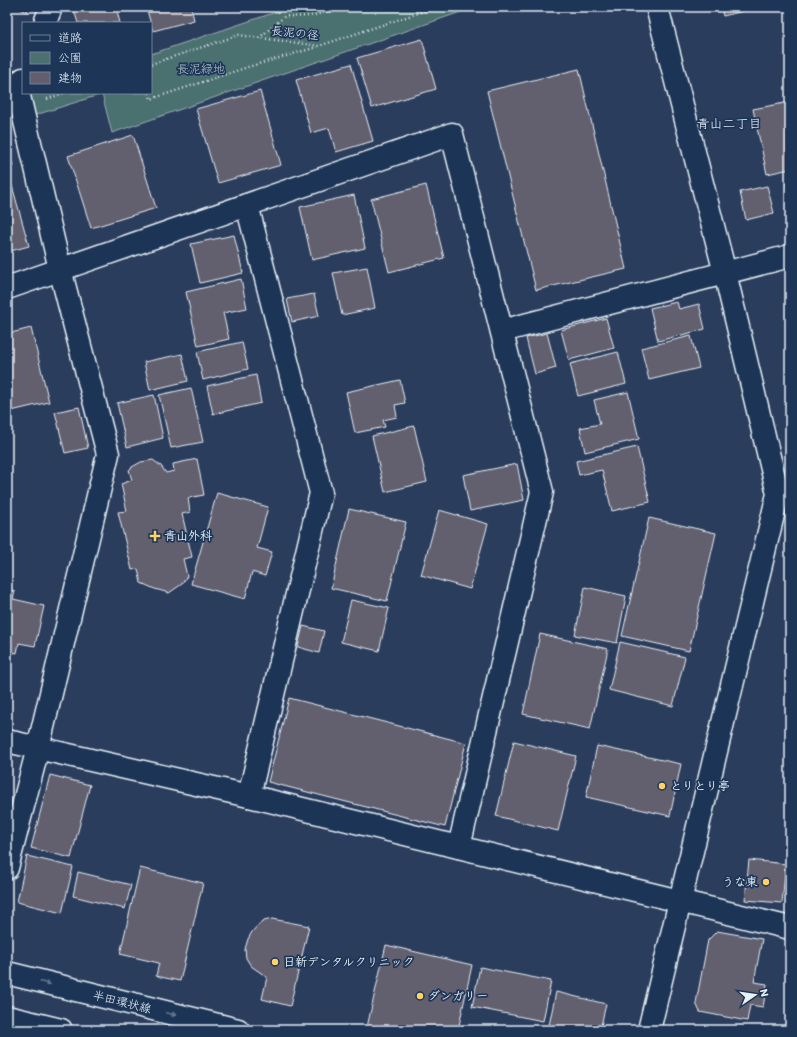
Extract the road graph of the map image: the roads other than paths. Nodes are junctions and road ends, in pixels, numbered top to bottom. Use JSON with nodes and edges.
{"nodes":[{"id":1,"x":51,"y":7,"type":"edge"},
{"id":2,"x":657,"y":7,"type":"edge"},
{"id":3,"x":45,"y":22,"type":"edge"},
{"id":4,"x":22,"y":82,"type":"edge"},
{"id":5,"x":247,"y":205,"type":"junction"},
{"id":6,"x":790,"y":256,"type":"edge"},
{"id":7,"x":60,"y":269,"type":"junction"},
{"id":8,"x":725,"y":273,"type":"junction"},
{"id":9,"x":7,"y":288,"type":"edge"},
{"id":10,"x":502,"y":331,"type":"junction"},
{"id":11,"x":7,"y":741,"type":"edge"},
{"id":12,"x":38,"y":748,"type":"junction"},
{"id":13,"x":249,"y":796,"type":"junction"},
{"id":14,"x":459,"y":848,"type":"junction"},
{"id":15,"x":7,"y":868,"type":"edge"},
{"id":16,"x":679,"y":902,"type":"junction"},
{"id":17,"x":790,"y":928,"type":"edge"},
{"id":18,"x":7,"y":973,"type":"edge"},
{"id":19,"x":7,"y":1017,"type":"edge"},
{"id":20,"x":61,"y":1030,"type":"edge"},
{"id":21,"x":238,"y":1030,"type":"edge"},
{"id":22,"x":649,"y":1030,"type":"edge"}],
"edges":[{"from":1,"to":3,"type":"street"},
{"from":2,"to":8,"type":"street"},
{"from":4,"to":7,"type":"street"},
{"from":5,"to":7,"type":"street"},
{"from":5,"to":10,"type":"street"},
{"from":5,"to":13,"type":"street"},
{"from":6,"to":8,"type":"street"},
{"from":7,"to":9,"type":"street"},
{"from":7,"to":12,"type":"street"},
{"from":8,"to":10,"type":"street"},
{"from":8,"to":16,"type":"street"},
{"from":10,"to":14,"type":"street"},
{"from":11,"to":12,"type":"street"},
{"from":12,"to":13,"type":"street"},
{"from":12,"to":15,"type":"street"},
{"from":13,"to":14,"type":"street"},
{"from":14,"to":16,"type":"street"},
{"from":16,"to":17,"type":"street"},
{"from":16,"to":22,"type":"street"},
{"from":18,"to":21,"type":"street","name":"半田環状線","one_way":true},
{"from":19,"to":20,"type":"street"}]}
